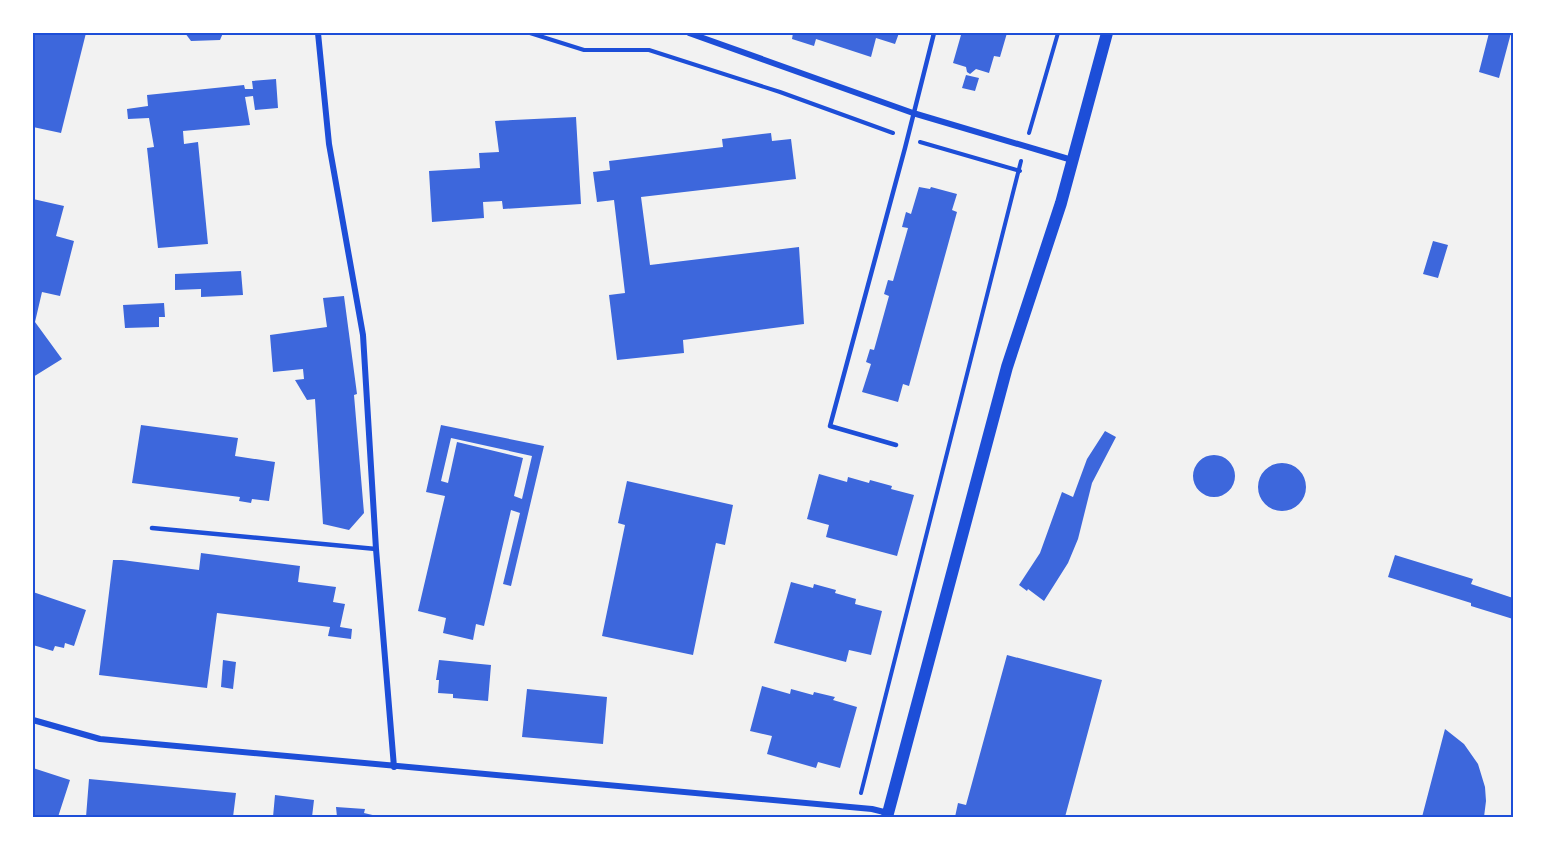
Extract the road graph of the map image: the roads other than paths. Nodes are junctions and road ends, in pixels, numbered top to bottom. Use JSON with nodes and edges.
{"nodes":[{"id":1,"x":318,"y":33,"type":"edge"},
{"id":2,"x":689,"y":33,"type":"edge"},
{"id":3,"x":934,"y":33,"type":"edge"},
{"id":4,"x":1107,"y":33,"type":"edge"},
{"id":5,"x":913,"y":113,"type":"junction"},
{"id":6,"x":1073,"y":160,"type":"junction"},
{"id":7,"x":897,"y":445,"type":"dead end"},
{"id":8,"x":152,"y":528,"type":"dead end"},
{"id":9,"x":376,"y":549,"type":"junction"},
{"id":10,"x":33,"y":720,"type":"edge"},
{"id":11,"x":394,"y":767,"type":"junction"},
{"id":12,"x":888,"y":815,"type":"edge"}],
"edges":[{"from":1,"to":9,"type":"street"},
{"from":2,"to":5,"type":"street"},
{"from":3,"to":5,"type":"lane"},
{"from":4,"to":6,"type":"main road"},
{"from":5,"to":6,"type":"street"},
{"from":5,"to":7,"type":"lane"},
{"from":6,"to":12,"type":"main road"},
{"from":8,"to":9,"type":"lane"},
{"from":9,"to":11,"type":"street"},
{"from":10,"to":11,"type":"street"},
{"from":11,"to":12,"type":"street"}]}
